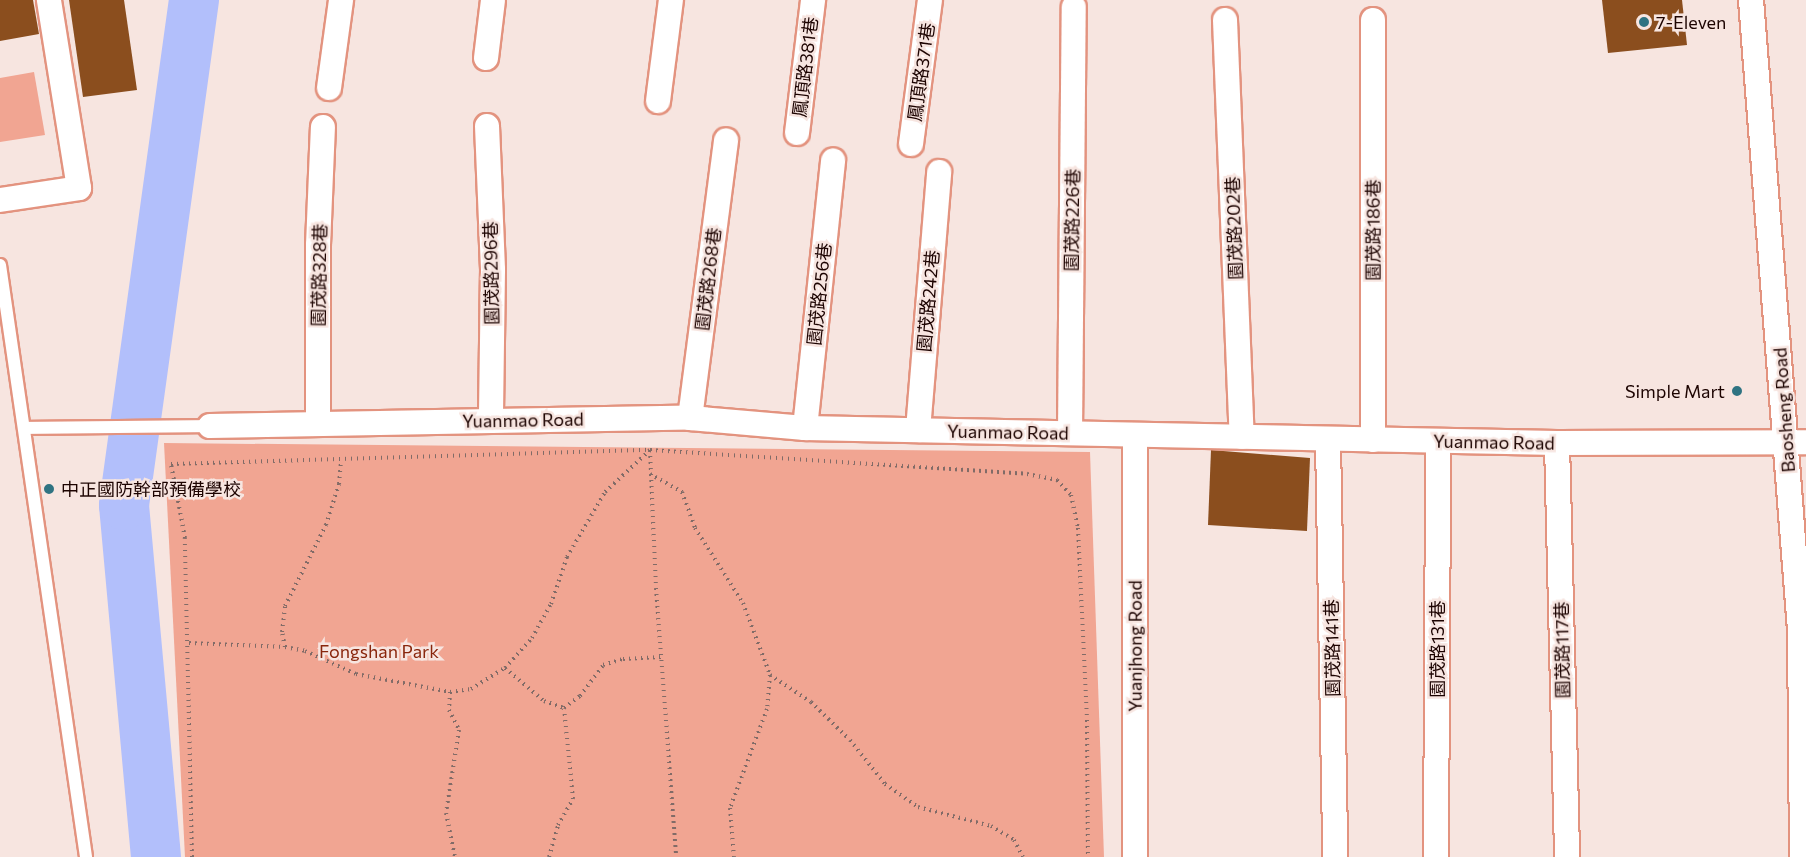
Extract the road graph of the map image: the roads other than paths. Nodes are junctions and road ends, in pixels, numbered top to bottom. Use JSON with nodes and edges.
{"nodes":[{"id":1,"x":49,"y":0,"type":"edge"},
{"id":2,"x":341,"y":0,"type":"edge"},
{"id":3,"x":493,"y":0,"type":"edge"},
{"id":4,"x":671,"y":0,"type":"edge"},
{"id":5,"x":813,"y":0,"type":"edge"},
{"id":6,"x":930,"y":0,"type":"edge"},
{"id":7,"x":1751,"y":0,"type":"edge"},
{"id":8,"x":1074,"y":7,"type":"dead end"},
{"id":9,"x":1225,"y":20,"type":"dead end"},
{"id":10,"x":1373,"y":20,"type":"dead end"},
{"id":11,"x":486,"y":58,"type":"dead end"},
{"id":12,"x":329,"y":88,"type":"dead end"},
{"id":13,"x":658,"y":101,"type":"dead end"},
{"id":14,"x":487,"y":126,"type":"dead end"},
{"id":15,"x":323,"y":127,"type":"dead end"},
{"id":16,"x":797,"y":134,"type":"dead end"},
{"id":17,"x":726,"y":140,"type":"dead end"},
{"id":18,"x":911,"y":144,"type":"dead end"},
{"id":19,"x":833,"y":160,"type":"dead end"},
{"id":20,"x":939,"y":172,"type":"dead end"},
{"id":21,"x":0,"y":200,"type":"edge"},
{"id":22,"x":0,"y":265,"type":"edge"},
{"id":23,"x":690,"y":418,"type":"junction"},
{"id":24,"x":491,"y":421,"type":"junction"},
{"id":25,"x":318,"y":424,"type":"junction"},
{"id":26,"x":210,"y":426,"type":"joint"},
{"id":27,"x":24,"y":428,"type":"junction"},
{"id":28,"x":805,"y":428,"type":"junction"},
{"id":29,"x":918,"y":430,"type":"junction"},
{"id":30,"x":1070,"y":433,"type":"junction"},
{"id":31,"x":1135,"y":435,"type":"junction"},
{"id":32,"x":1242,"y":437,"type":"junction"},
{"id":33,"x":1328,"y":439,"type":"junction"},
{"id":34,"x":1373,"y":440,"type":"junction"},
{"id":35,"x":1438,"y":441,"type":"junction"},
{"id":36,"x":1557,"y":443,"type":"junction"},
{"id":37,"x":1796,"y":443,"type":"edge"},
{"id":38,"x":86,"y":857,"type":"edge"},
{"id":39,"x":1135,"y":857,"type":"edge"},
{"id":40,"x":1335,"y":857,"type":"edge"},
{"id":41,"x":1436,"y":857,"type":"edge"},
{"id":42,"x":1567,"y":857,"type":"edge"},
{"id":43,"x":1802,"y":857,"type":"edge"}],
"edges":[{"from":1,"to":21,"type":"street"},
{"from":2,"to":12,"type":"street"},
{"from":3,"to":11,"type":"street"},
{"from":4,"to":13,"type":"street"},
{"from":5,"to":16,"type":"street","name":"鳳頂路381巷"},
{"from":6,"to":18,"type":"street","name":"鳳頂路371巷"},
{"from":7,"to":37,"type":"street","name":"Baosheng Road"},
{"from":8,"to":30,"type":"street","name":"園茂路226巷"},
{"from":9,"to":32,"type":"street","name":"園茂路202巷"},
{"from":10,"to":34,"type":"street","name":"園茂路186巷"},
{"from":14,"to":24,"type":"street","name":"園茂路296巷"},
{"from":15,"to":25,"type":"street","name":"園茂路328巷"},
{"from":17,"to":23,"type":"street","name":"園茂路268巷"},
{"from":19,"to":28,"type":"street","name":"園茂路256巷"},
{"from":20,"to":29,"type":"street","name":"園茂路242巷"},
{"from":22,"to":27,"type":"lane"},
{"from":23,"to":24,"type":"street","name":"Yuanmao Road"},
{"from":23,"to":28,"type":"street","name":"Yuanmao Road"},
{"from":24,"to":25,"type":"street","name":"Yuanmao Road"},
{"from":25,"to":26,"type":"street","name":"Yuanmao Road"},
{"from":26,"to":27,"type":"lane"},
{"from":27,"to":38,"type":"lane"},
{"from":28,"to":29,"type":"street","name":"Yuanmao Road"},
{"from":29,"to":30,"type":"street","name":"Yuanmao Road"},
{"from":30,"to":31,"type":"street","name":"Yuanmao Road"},
{"from":31,"to":32,"type":"street","name":"Yuanmao Road"},
{"from":31,"to":39,"type":"street","name":"Yuanjhong Road"},
{"from":32,"to":33,"type":"street","name":"Yuanmao Road"},
{"from":33,"to":34,"type":"street","name":"Yuanmao Road"},
{"from":33,"to":40,"type":"street","name":"園茂路141巷"},
{"from":34,"to":35,"type":"street","name":"Yuanmao Road"},
{"from":35,"to":36,"type":"street","name":"Yuanmao Road"},
{"from":35,"to":41,"type":"street","name":"園茂路131巷"},
{"from":36,"to":37,"type":"street","name":"Yuanmao Road"},
{"from":36,"to":42,"type":"street","name":"園茂路117巷"},
{"from":37,"to":43,"type":"street","name":"Baosheng Road"}]}
